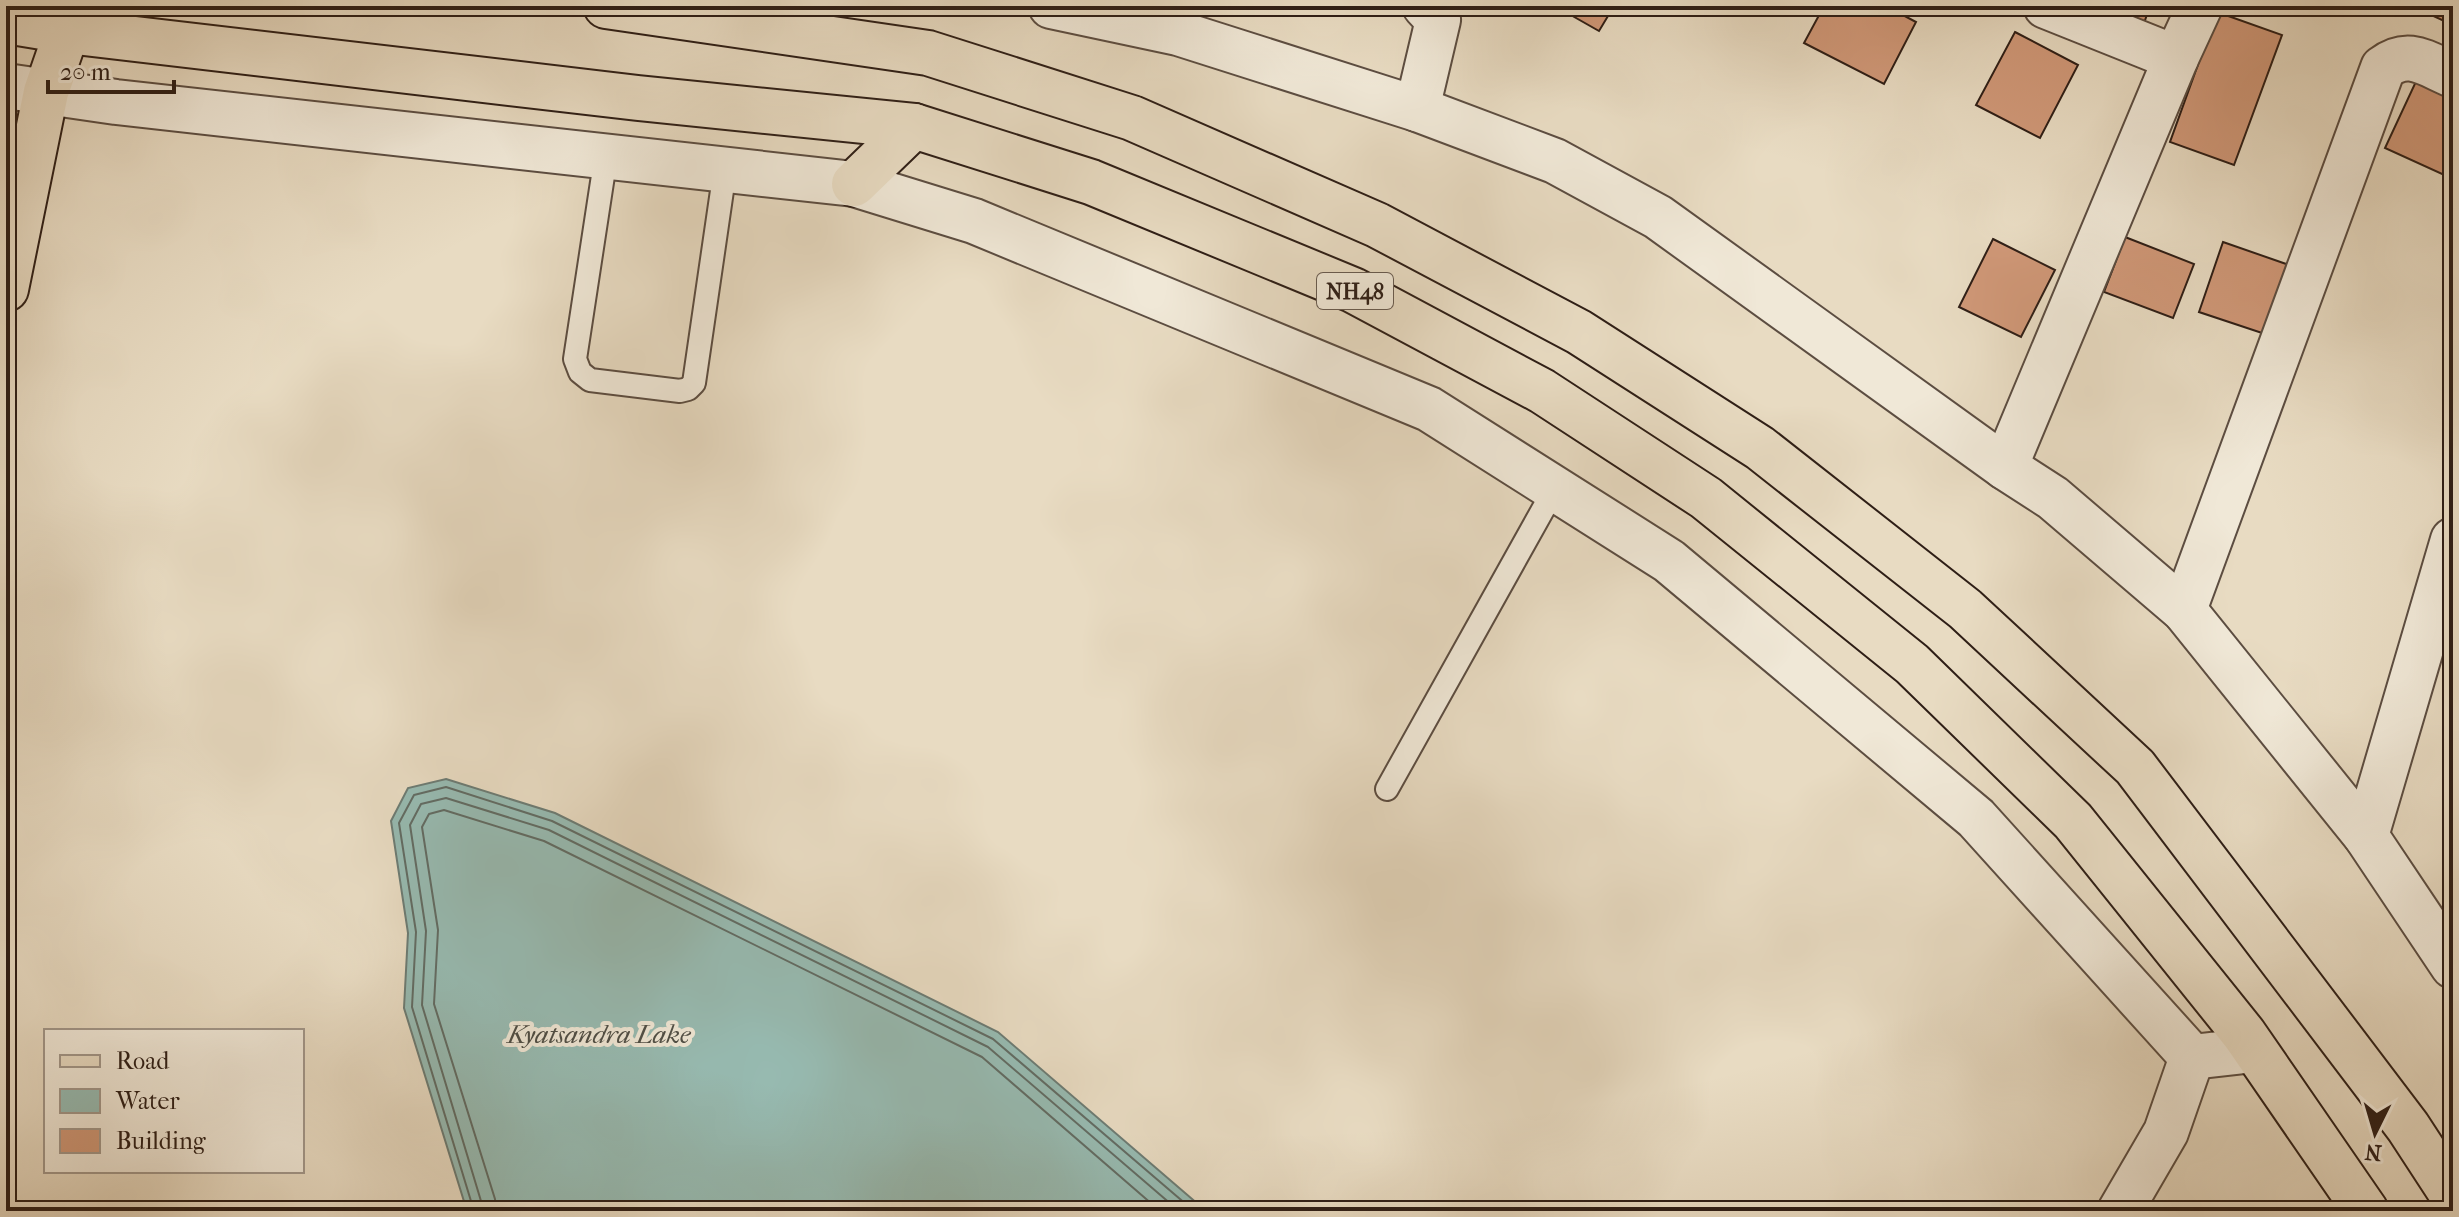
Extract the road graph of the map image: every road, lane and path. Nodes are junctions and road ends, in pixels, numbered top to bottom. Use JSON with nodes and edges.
{"nodes":[{"id":1,"x":606,"y":6,"type":"edge"},
{"id":2,"x":1051,"y":6,"type":"edge"},
{"id":3,"x":2046,"y":6,"type":"edge"},
{"id":4,"x":2200,"y":6,"type":"edge"},
{"id":5,"x":1437,"y":11,"type":"edge"},
{"id":6,"x":68,"y":18,"type":"edge"},
{"id":7,"x":6,"y":21,"type":"edge"},
{"id":8,"x":2176,"y":58,"type":"junction"},
{"id":9,"x":2453,"y":75,"type":"edge"},
{"id":10,"x":26,"y":89,"type":"edge"},
{"id":11,"x":1417,"y":109,"type":"junction"},
{"id":12,"x":914,"y":126,"type":"junction"},
{"id":13,"x":606,"y":156,"type":"junction"},
{"id":14,"x":725,"y":170,"type":"junction"},
{"id":15,"x":854,"y":184,"type":"junction"},
{"id":16,"x":6,"y":289,"type":"edge"},
{"id":17,"x":2005,"y":467,"type":"junction"},
{"id":18,"x":1555,"y":488,"type":"junction"},
{"id":19,"x":2453,"y":540,"type":"edge"},
{"id":20,"x":2184,"y":610,"type":"junction"},
{"id":21,"x":1387,"y":789,"type":"dead end"},
{"id":22,"x":2366,"y":836,"type":"junction"},
{"id":23,"x":2453,"y":966,"type":"edge"},
{"id":24,"x":2254,"y":1050,"type":"junction"},
{"id":25,"x":2192,"y":1057,"type":"junction"},
{"id":26,"x":2453,"y":1196,"type":"edge"},
{"id":27,"x":2120,"y":1211,"type":"edge"},
{"id":28,"x":2366,"y":1211,"type":"edge"}],
"edges":[{"from":1,"to":26,"type":"main road","number":"NH48"},
{"from":2,"to":11,"type":"street"},
{"from":3,"to":8,"type":"street"},
{"from":4,"to":8,"type":"street"},
{"from":5,"to":11,"type":"street"},
{"from":6,"to":7,"type":"main road","number":"NH48"},
{"from":6,"to":10,"type":"main road"},
{"from":6,"to":12,"type":"main road","number":"NH48"},
{"from":8,"to":17,"type":"street"},
{"from":9,"to":20,"type":"street"},
{"from":10,"to":13,"type":"street"},
{"from":10,"to":16,"type":"main road"},
{"from":11,"to":17,"type":"street"},
{"from":12,"to":15,"type":"main road"},
{"from":12,"to":24,"type":"main road","number":"NH48"},
{"from":13,"to":14,"type":"street"},
{"from":13,"to":14,"type":"lane"},
{"from":14,"to":15,"type":"street"},
{"from":15,"to":18,"type":"street"},
{"from":17,"to":20,"type":"street"},
{"from":18,"to":21,"type":"lane"},
{"from":18,"to":25,"type":"street"},
{"from":19,"to":22,"type":"street"},
{"from":20,"to":22,"type":"street"},
{"from":22,"to":23,"type":"street"},
{"from":24,"to":25,"type":"street"},
{"from":24,"to":28,"type":"main road","number":"NH48"},
{"from":25,"to":27,"type":"street"}]}
